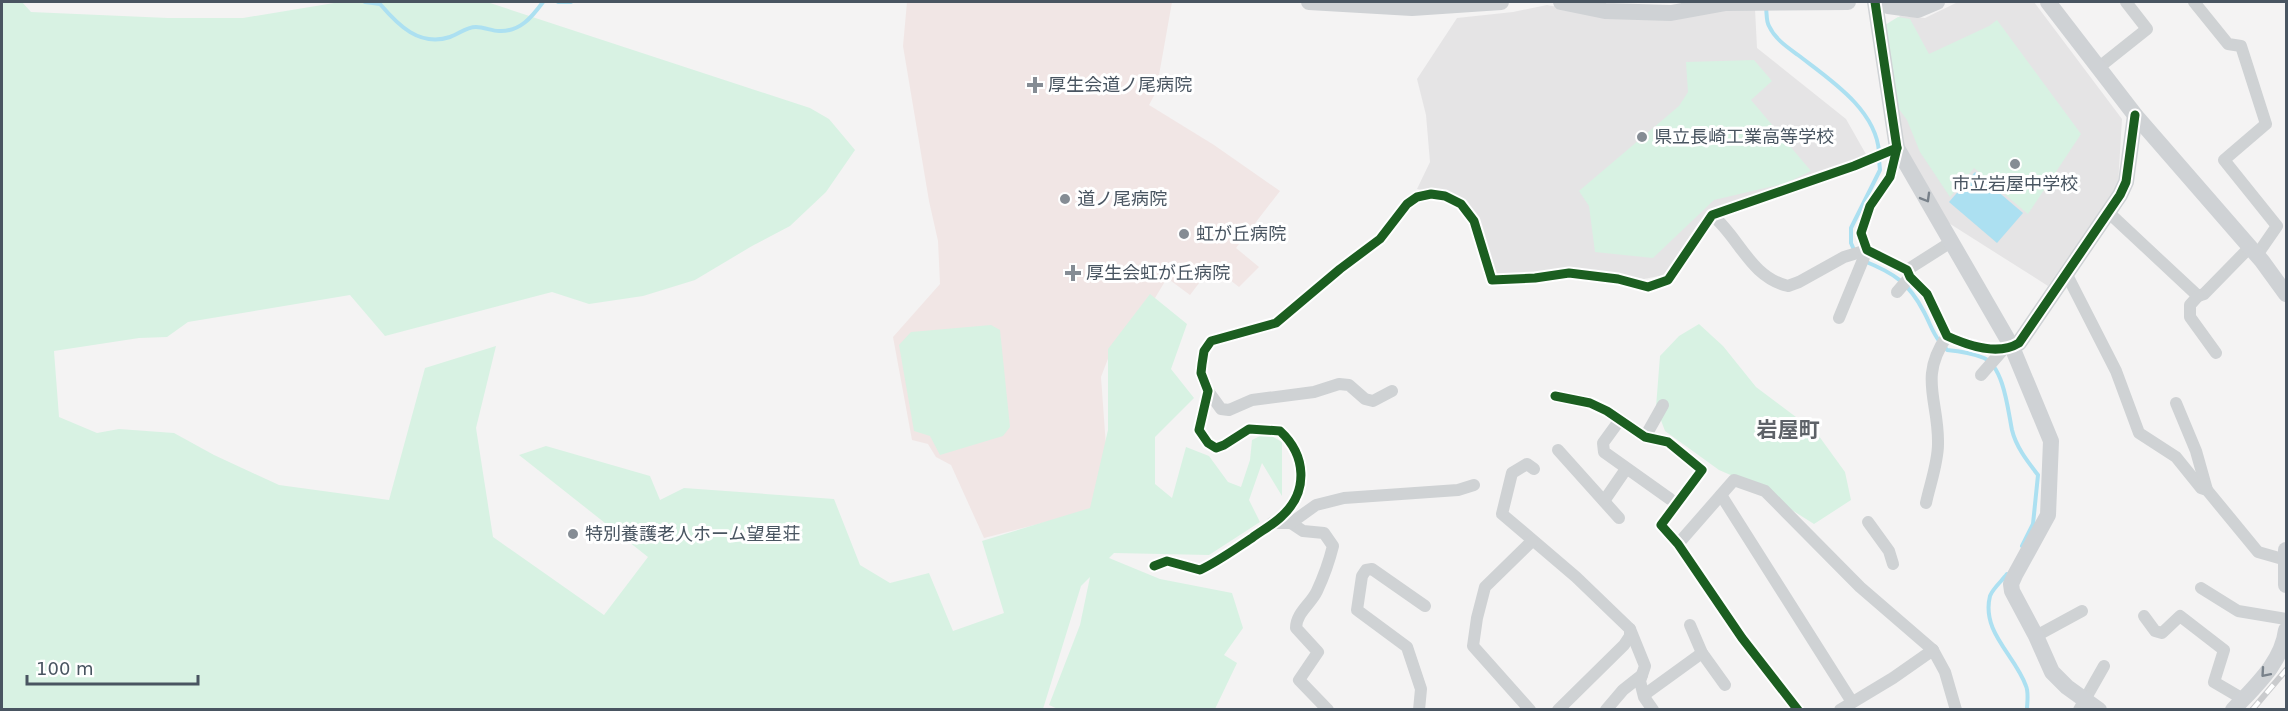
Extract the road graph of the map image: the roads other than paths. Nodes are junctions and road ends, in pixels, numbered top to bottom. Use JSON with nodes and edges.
{"nodes":[{"id":1,"x":1309,"y":2,"type":"edge"},
{"id":2,"x":1315,"y":2,"type":"edge"},
{"id":3,"x":1501,"y":2,"type":"edge"},
{"id":4,"x":1561,"y":2,"type":"edge"},
{"id":5,"x":1848,"y":2,"type":"edge"},
{"id":6,"x":1876,"y":2,"type":"edge"},
{"id":7,"x":1937,"y":2,"type":"edge"},
{"id":8,"x":2048,"y":2,"type":"edge"},
{"id":9,"x":2126,"y":2,"type":"edge"},
{"id":10,"x":2194,"y":2,"type":"edge"},
{"id":11,"x":1755,"y":3,"type":"edge"},
{"id":12,"x":1781,"y":3,"type":"edge"},
{"id":13,"x":2098,"y":68,"type":"junction"},
{"id":14,"x":2135,"y":115,"type":"junction"},
{"id":15,"x":1891,"y":150,"type":"junction"},
{"id":16,"x":2108,"y":212,"type":"junction"},
{"id":17,"x":1712,"y":215,"type":"junction"},
{"id":18,"x":1951,"y":242,"type":"junction"},
{"id":19,"x":1867,"y":250,"type":"junction"},
{"id":20,"x":2253,"y":251,"type":"junction"},
{"id":21,"x":1909,"y":273,"type":"junction"},
{"id":22,"x":2066,"y":273,"type":"junction"},
{"id":23,"x":1897,"y":292,"type":"dead end"},
{"id":24,"x":2286,"y":294,"type":"edge"},
{"id":25,"x":2198,"y":297,"type":"junction"},
{"id":26,"x":1839,"y":318,"type":"dead end"},
{"id":27,"x":1947,"y":336,"type":"junction"},
{"id":28,"x":2007,"y":349,"type":"junction"},
{"id":29,"x":2216,"y":353,"type":"dead end"},
{"id":30,"x":1981,"y":375,"type":"dead end"},
{"id":31,"x":1208,"y":391,"type":"junction"},
{"id":32,"x":1392,"y":391,"type":"dead end"},
{"id":33,"x":1555,"y":396,"type":"dead end"},
{"id":34,"x":2176,"y":403,"type":"dead end"},
{"id":35,"x":1663,"y":405,"type":"dead end"},
{"id":36,"x":1620,"y":421,"type":"junction"},
{"id":37,"x":1645,"y":437,"type":"junction"},
{"id":38,"x":1558,"y":450,"type":"dead end"},
{"id":39,"x":1534,"y":469,"type":"dead end"},
{"id":40,"x":1626,"y":469,"type":"junction"},
{"id":41,"x":1474,"y":485,"type":"dead end"},
{"id":42,"x":2207,"y":490,"type":"junction"},
{"id":43,"x":1721,"y":495,"type":"junction"},
{"id":44,"x":1670,"y":499,"type":"dead end"},
{"id":45,"x":1604,"y":501,"type":"junction"},
{"id":46,"x":1926,"y":503,"type":"dead end"},
{"id":47,"x":1619,"y":518,"type":"dead end"},
{"id":48,"x":1868,"y":522,"type":"dead end"},
{"id":49,"x":1272,"y":523,"type":"junction"},
{"id":50,"x":1291,"y":523,"type":"junction"},
{"id":51,"x":1532,"y":541,"type":"junction"},
{"id":52,"x":1678,"y":544,"type":"junction"},
{"id":53,"x":2286,"y":550,"type":"edge"},
{"id":54,"x":2286,"y":560,"type":"edge"},
{"id":55,"x":1893,"y":564,"type":"dead end"},
{"id":56,"x":1154,"y":566,"type":"dead end"},
{"id":57,"x":2286,"y":585,"type":"edge"},
{"id":58,"x":2201,"y":588,"type":"dead end"},
{"id":59,"x":1425,"y":606,"type":"dead end"},
{"id":60,"x":2082,"y":611,"type":"dead end"},
{"id":61,"x":2144,"y":616,"type":"dead end"},
{"id":62,"x":2286,"y":619,"type":"edge"},
{"id":63,"x":1690,"y":625,"type":"dead end"},
{"id":64,"x":1630,"y":628,"type":"junction"},
{"id":65,"x":2286,"y":630,"type":"edge"},
{"id":66,"x":2036,"y":636,"type":"junction"},
{"id":67,"x":1933,"y":650,"type":"junction"},
{"id":68,"x":1702,"y":653,"type":"junction"},
{"id":69,"x":2104,"y":666,"type":"dead end"},
{"id":70,"x":1642,"y":675,"type":"junction"},
{"id":71,"x":1725,"y":685,"type":"dead end"},
{"id":72,"x":1644,"y":695,"type":"junction"},
{"id":73,"x":1852,"y":702,"type":"junction"},
{"id":74,"x":2082,"y":704,"type":"edge"},
{"id":75,"x":2238,"y":704,"type":"edge"},
{"id":76,"x":1562,"y":707,"type":"edge"},
{"id":77,"x":1328,"y":710,"type":"edge"},
{"id":78,"x":1419,"y":710,"type":"edge"},
{"id":79,"x":1530,"y":710,"type":"edge"},
{"id":80,"x":1606,"y":710,"type":"edge"},
{"id":81,"x":1653,"y":710,"type":"edge"},
{"id":82,"x":1798,"y":710,"type":"edge"},
{"id":83,"x":1840,"y":710,"type":"edge"},
{"id":84,"x":1956,"y":710,"type":"edge"},
{"id":85,"x":2099,"y":710,"type":"edge"}],
"edges":[{"from":1,"to":2,"type":"street"},
{"from":2,"to":3,"type":"street"},
{"from":4,"to":11,"type":"street"},
{"from":5,"to":12,"type":"street"},
{"from":6,"to":7,"type":"street"},
{"from":6,"to":15,"type":"street"},
{"from":8,"to":13,"type":"street"},
{"from":9,"to":13,"type":"street"},
{"from":10,"to":20,"type":"street"},
{"from":11,"to":12,"type":"street"},
{"from":13,"to":14,"type":"street"},
{"from":14,"to":16,"type":"street"},
{"from":14,"to":20,"type":"street"},
{"from":15,"to":17,"type":"street"},
{"from":15,"to":18,"type":"street","one_way":true},
{"from":15,"to":19,"type":"street"},
{"from":16,"to":22,"type":"street"},
{"from":16,"to":25,"type":"street"},
{"from":17,"to":19,"type":"street"},
{"from":17,"to":31,"type":"street"},
{"from":18,"to":21,"type":"street"},
{"from":18,"to":28,"type":"street"},
{"from":19,"to":21,"type":"street"},
{"from":19,"to":26,"type":"street"},
{"from":20,"to":24,"type":"street"},
{"from":20,"to":25,"type":"street"},
{"from":21,"to":23,"type":"street"},
{"from":21,"to":27,"type":"street"},
{"from":22,"to":28,"type":"street"},
{"from":22,"to":42,"type":"street"},
{"from":25,"to":29,"type":"street"},
{"from":27,"to":28,"type":"street"},
{"from":27,"to":46,"type":"street"},
{"from":28,"to":30,"type":"street"},
{"from":28,"to":66,"type":"street"},
{"from":31,"to":32,"type":"street"},
{"from":31,"to":49,"type":"street"},
{"from":33,"to":36,"type":"street"},
{"from":34,"to":42,"type":"street"},
{"from":35,"to":37,"type":"street"},
{"from":36,"to":37,"type":"street"},
{"from":36,"to":40,"type":"street"},
{"from":37,"to":52,"type":"street"},
{"from":38,"to":45,"type":"street"},
{"from":39,"to":51,"type":"street"},
{"from":40,"to":44,"type":"street"},
{"from":40,"to":45,"type":"street"},
{"from":41,"to":50,"type":"street"},
{"from":42,"to":54,"type":"street"},
{"from":43,"to":52,"type":"street"},
{"from":43,"to":67,"type":"street"},
{"from":43,"to":73,"type":"street"},
{"from":45,"to":47,"type":"street"},
{"from":48,"to":55,"type":"street"},
{"from":49,"to":50,"type":"street"},
{"from":49,"to":56,"type":"street"},
{"from":50,"to":77,"type":"street"},
{"from":51,"to":64,"type":"street"},
{"from":51,"to":79,"type":"street"},
{"from":52,"to":82,"type":"street"},
{"from":53,"to":54,"type":"street"},
{"from":54,"to":57,"type":"street"},
{"from":58,"to":62,"type":"street"},
{"from":59,"to":78,"type":"street"},
{"from":60,"to":66,"type":"street"},
{"from":61,"to":75,"type":"street"},
{"from":63,"to":68,"type":"street"},
{"from":64,"to":70,"type":"street"},
{"from":64,"to":76,"type":"street"},
{"from":65,"to":75,"type":"street","one_way":true},
{"from":66,"to":74,"type":"street"},
{"from":67,"to":73,"type":"street"},
{"from":67,"to":84,"type":"street"},
{"from":68,"to":71,"type":"street"},
{"from":68,"to":72,"type":"street"},
{"from":69,"to":74,"type":"street"},
{"from":70,"to":72,"type":"street"},
{"from":70,"to":80,"type":"street"},
{"from":72,"to":81,"type":"street"},
{"from":73,"to":83,"type":"street"},
{"from":74,"to":85,"type":"street"}]}
